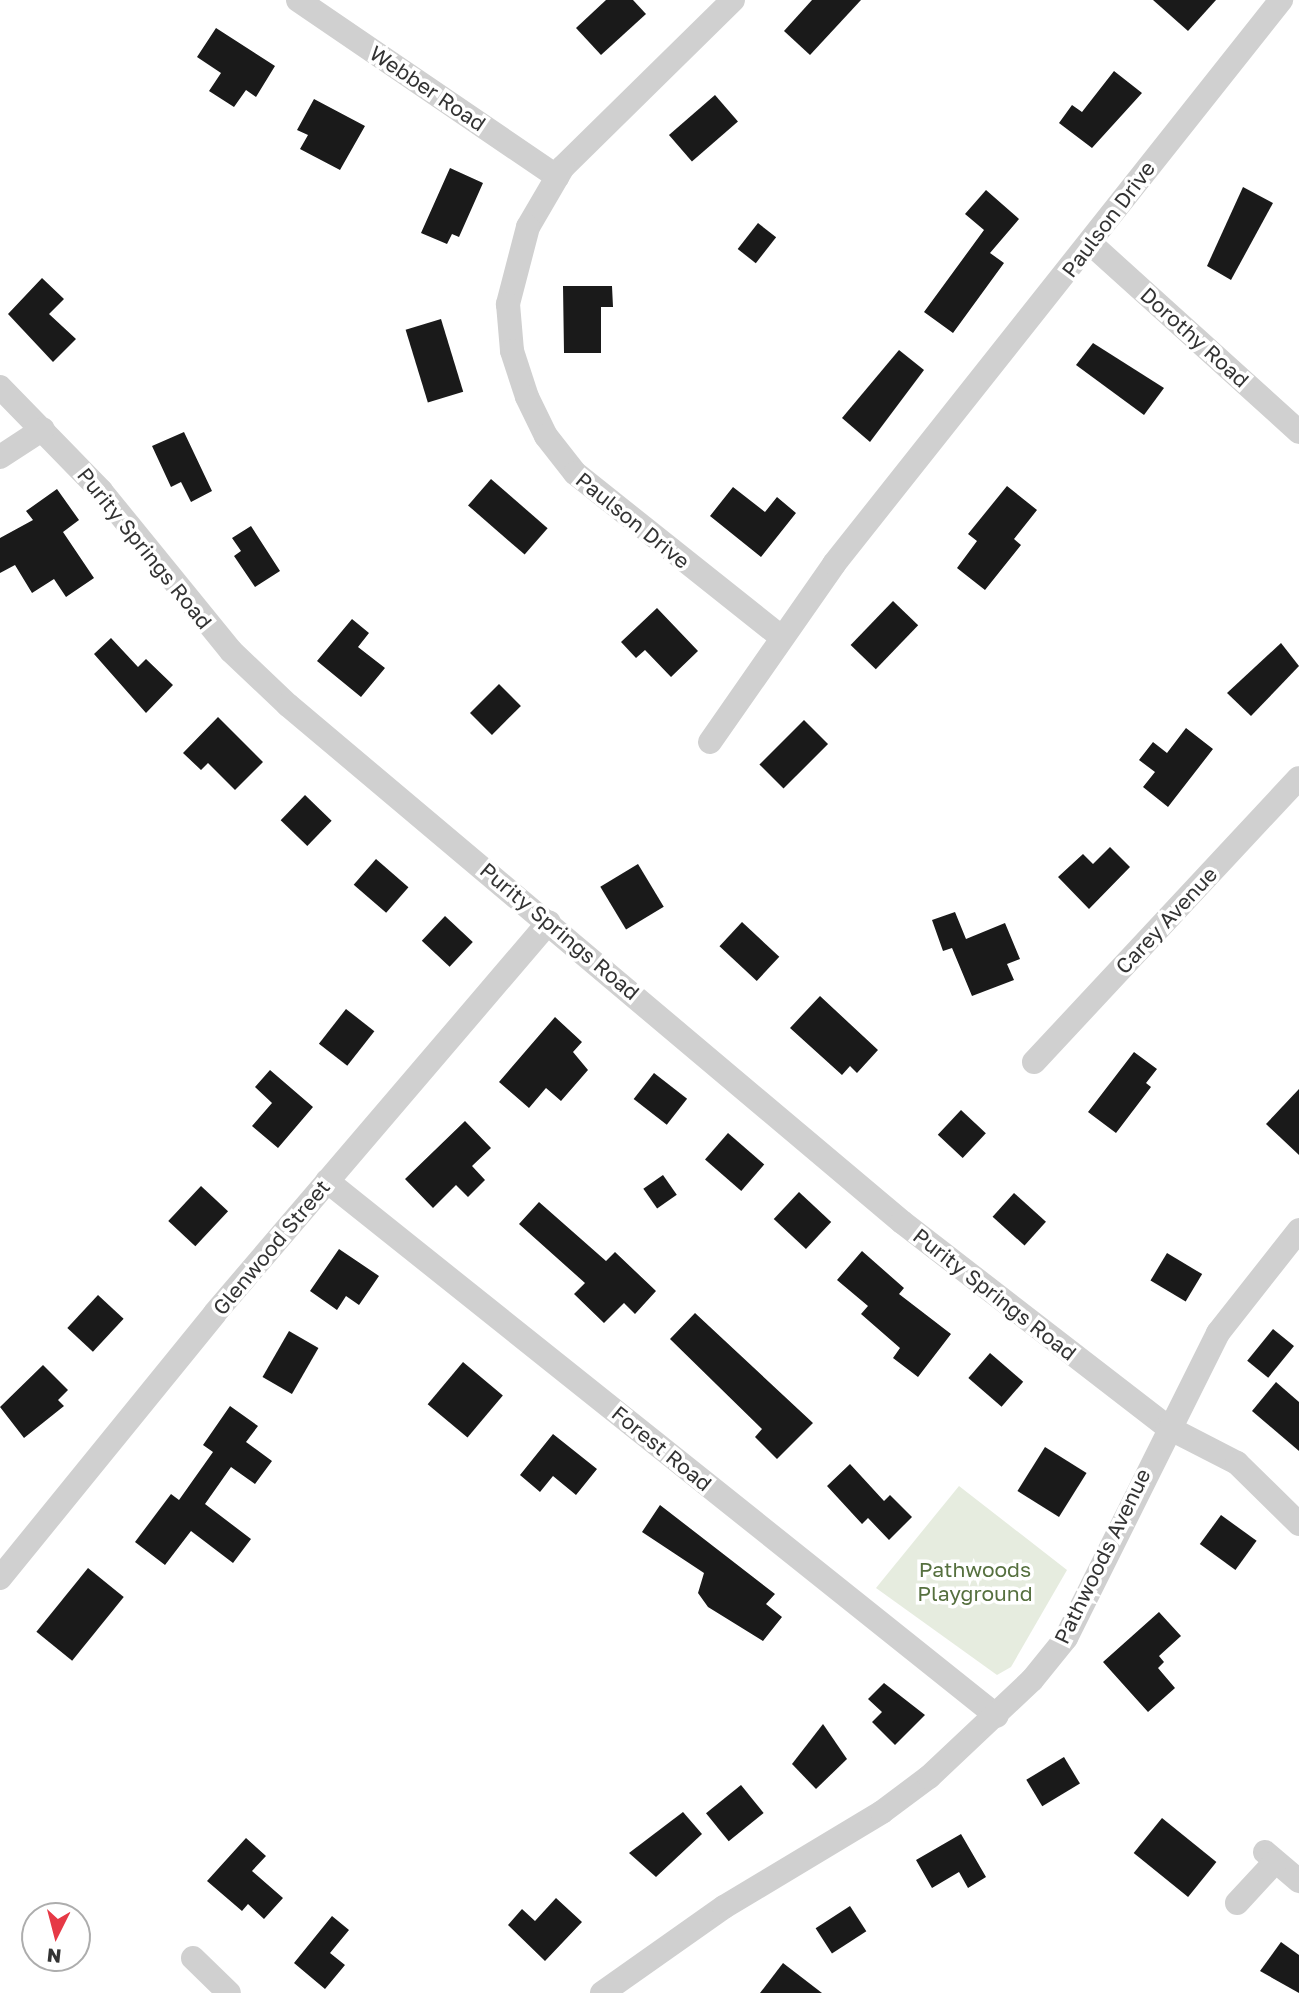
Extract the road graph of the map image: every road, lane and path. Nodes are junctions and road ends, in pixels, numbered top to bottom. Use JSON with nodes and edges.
{"nodes":[{"id":1,"x":299,"y":0,"type":"edge"},
{"id":2,"x":733,"y":0,"type":"edge"},
{"id":3,"x":1281,"y":0,"type":"edge"},
{"id":4,"x":557,"y":177,"type":"junction"},
{"id":5,"x":1090,"y":243,"type":"junction"},
{"id":6,"x":0,"y":387,"type":"edge"},
{"id":7,"x":43,"y":429,"type":"junction"},
{"id":8,"x":1299,"y":432,"type":"edge"},
{"id":9,"x":0,"y":457,"type":"edge"},
{"id":10,"x":780,"y":636,"type":"junction"},
{"id":11,"x":710,"y":742,"type":"dead end"},
{"id":12,"x":1296,"y":789,"type":"edge"},
{"id":13,"x":549,"y":922,"type":"junction"},
{"id":14,"x":1034,"y":1062,"type":"dead end"},
{"id":15,"x":327,"y":1181,"type":"junction"},
{"id":16,"x":1299,"y":1230,"type":"edge"},
{"id":17,"x":1167,"y":1427,"type":"junction"},
{"id":18,"x":1299,"y":1524,"type":"edge"},
{"id":19,"x":0,"y":1578,"type":"edge"},
{"id":20,"x":997,"y":1716,"type":"junction"},
{"id":21,"x":1299,"y":1881,"type":"edge"},
{"id":22,"x":1237,"y":1903,"type":"dead end"},
{"id":23,"x":193,"y":1958,"type":"dead end"},
{"id":24,"x":229,"y":1993,"type":"edge"},
{"id":25,"x":602,"y":1993,"type":"edge"}],
"edges":[{"from":1,"to":4,"type":"street","name":"Webber Road"},
{"from":2,"to":4,"type":"street","name":"Paulson Drive"},
{"from":3,"to":5,"type":"street","name":"Paulson Drive"},
{"from":4,"to":10,"type":"street","name":"Paulson Drive"},
{"from":5,"to":8,"type":"street","name":"Dorothy Road"},
{"from":5,"to":10,"type":"street","name":"Paulson Drive"},
{"from":6,"to":7,"type":"street","name":"Purity Springs Road"},
{"from":7,"to":9,"type":"street"},
{"from":7,"to":13,"type":"street","name":"Purity Springs Road"},
{"from":10,"to":11,"type":"street","name":"Paulson Drive"},
{"from":12,"to":14,"type":"street","name":"Carey Avenue"},
{"from":13,"to":15,"type":"street","name":"Glenwood Street"},
{"from":13,"to":17,"type":"street","name":"Purity Springs Road"},
{"from":15,"to":19,"type":"street","name":"Glenwood Street"},
{"from":15,"to":20,"type":"street","name":"Forest Road"},
{"from":16,"to":17,"type":"street","name":"Pathwoods Avenue"},
{"from":17,"to":18,"type":"street","name":"Purity Springs Road"},
{"from":17,"to":20,"type":"street","name":"Pathwoods Avenue"},
{"from":20,"to":25,"type":"street","name":"Pathwoods Avenue"},
{"from":21,"to":22,"type":"street"},
{"from":23,"to":24,"type":"street"}]}
